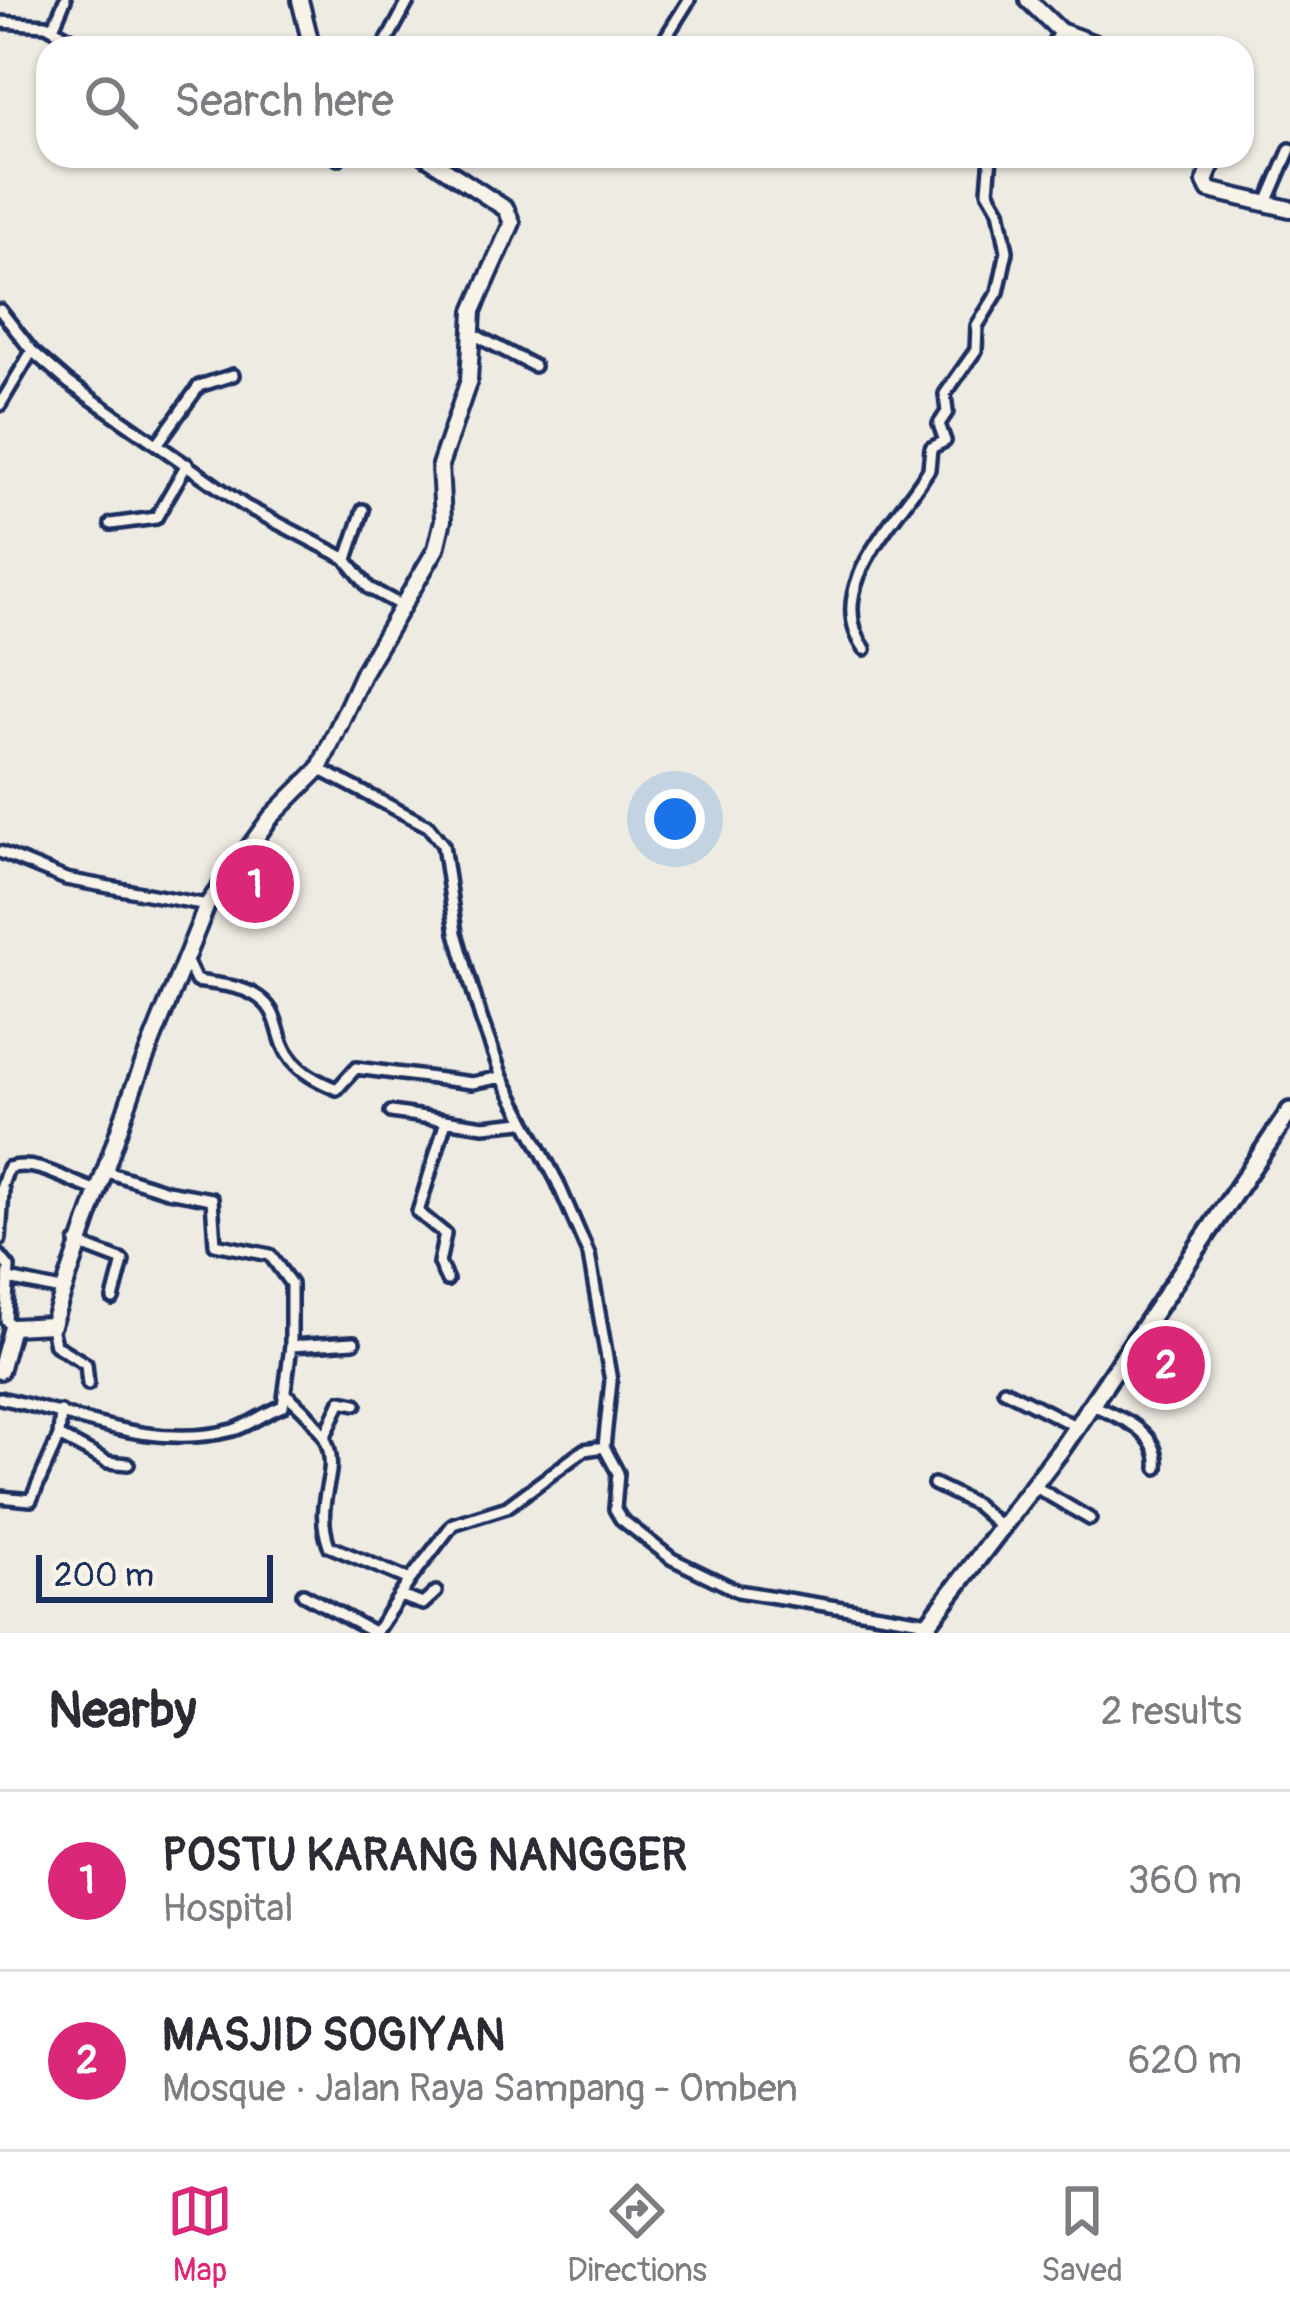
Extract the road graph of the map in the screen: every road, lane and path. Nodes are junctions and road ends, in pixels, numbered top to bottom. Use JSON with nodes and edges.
{"nodes":[{"id":1,"x":65,"y":0,"type":"edge"},
{"id":2,"x":300,"y":0,"type":"edge"},
{"id":3,"x":409,"y":0,"type":"edge"},
{"id":4,"x":689,"y":0,"type":"edge"},
{"id":5,"x":1028,"y":0,"type":"edge"},
{"id":6,"x":0,"y":22,"type":"edge"},
{"id":7,"x":53,"y":28,"type":"junction"},
{"id":8,"x":1060,"y":31,"type":"junction"},
{"id":9,"x":67,"y":36,"type":"edge"},
{"id":10,"x":309,"y":36,"type":"edge"},
{"id":11,"x":390,"y":36,"type":"edge"},
{"id":12,"x":666,"y":36,"type":"edge"},
{"id":13,"x":1057,"y":36,"type":"edge"},
{"id":14,"x":1074,"y":36,"type":"edge"},
{"id":15,"x":1290,"y":149,"type":"edge"},
{"id":16,"x":443,"y":168,"type":"edge"},
{"id":17,"x":990,"y":168,"type":"edge"},
{"id":18,"x":1210,"y":168,"type":"edge"},
{"id":19,"x":1267,"y":203,"type":"junction"},
{"id":20,"x":1290,"y":209,"type":"edge"},
{"id":21,"x":0,"y":310,"type":"edge"},
{"id":22,"x":471,"y":333,"type":"junction"},
{"id":23,"x":32,"y":351,"type":"junction"},
{"id":24,"x":534,"y":366,"type":"dead end"},
{"id":25,"x":232,"y":375,"type":"dead end"},
{"id":26,"x":0,"y":405,"type":"edge"},
{"id":27,"x":158,"y":442,"type":"junction"},
{"id":28,"x":187,"y":464,"type":"junction"},
{"id":29,"x":363,"y":510,"type":"dead end"},
{"id":30,"x":111,"y":524,"type":"dead end"},
{"id":31,"x":347,"y":559,"type":"junction"},
{"id":32,"x":404,"y":608,"type":"junction"},
{"id":33,"x":865,"y":649,"type":"dead end"},
{"id":34,"x":320,"y":769,"type":"junction"},
{"id":35,"x":0,"y":852,"type":"edge"},
{"id":36,"x":207,"y":905,"type":"junction"},
{"id":37,"x":187,"y":962,"type":"junction"},
{"id":38,"x":502,"y":1076,"type":"junction"},
{"id":39,"x":1290,"y":1111,"type":"edge"},
{"id":40,"x":392,"y":1112,"type":"dead end"},
{"id":41,"x":446,"y":1121,"type":"junction"},
{"id":42,"x":522,"y":1122,"type":"junction"},
{"id":43,"x":107,"y":1172,"type":"junction"},
{"id":44,"x":2,"y":1190,"type":"edge"},
{"id":45,"x":99,"y":1191,"type":"junction"},
{"id":46,"x":0,"y":1239,"type":"edge"},
{"id":47,"x":76,"y":1243,"type":"junction"},
{"id":48,"x":0,"y":1256,"type":"edge"},
{"id":49,"x":9,"y":1280,"type":"junction"},
{"id":50,"x":447,"y":1280,"type":"dead end"},
{"id":51,"x":61,"y":1290,"type":"junction"},
{"id":52,"x":113,"y":1299,"type":"dead end"},
{"id":53,"x":12,"y":1327,"type":"junction"},
{"id":54,"x":51,"y":1327,"type":"junction"},
{"id":55,"x":354,"y":1342,"type":"dead end"},
{"id":56,"x":291,"y":1346,"type":"junction"},
{"id":57,"x":0,"y":1371,"type":"edge"},
{"id":58,"x":88,"y":1384,"type":"dead end"},
{"id":59,"x":1004,"y":1390,"type":"dead end"},
{"id":60,"x":288,"y":1396,"type":"junction"},
{"id":61,"x":0,"y":1398,"type":"edge"},
{"id":62,"x":356,"y":1404,"type":"dead end"},
{"id":63,"x":1092,"y":1405,"type":"junction"},
{"id":64,"x":61,"y":1412,"type":"junction"},
{"id":65,"x":1077,"y":1426,"type":"junction"},
{"id":66,"x":59,"y":1436,"type":"junction"},
{"id":67,"x":325,"y":1436,"type":"junction"},
{"id":68,"x":604,"y":1447,"type":"junction"},
{"id":69,"x":128,"y":1464,"type":"dead end"},
{"id":70,"x":1157,"y":1468,"type":"dead end"},
{"id":71,"x":934,"y":1484,"type":"dead end"},
{"id":72,"x":1034,"y":1486,"type":"junction"},
{"id":73,"x":0,"y":1497,"type":"edge"},
{"id":74,"x":1090,"y":1520,"type":"dead end"},
{"id":75,"x":1001,"y":1527,"type":"junction"},
{"id":76,"x":410,"y":1580,"type":"junction"},
{"id":77,"x":436,"y":1592,"type":"dead end"},
{"id":78,"x":303,"y":1594,"type":"dead end"},
{"id":79,"x":400,"y":1596,"type":"junction"},
{"id":80,"x":925,"y":1627,"type":"edge"},
{"id":81,"x":375,"y":1633,"type":"edge"}],
"edges":[{"from":1,"to":7,"type":"street"},
{"from":2,"to":10,"type":"street"},
{"from":3,"to":11,"type":"street"},
{"from":4,"to":12,"type":"street"},
{"from":5,"to":8,"type":"street"},
{"from":6,"to":7,"type":"street"},
{"from":7,"to":9,"type":"street"},
{"from":8,"to":13,"type":"street"},
{"from":8,"to":14,"type":"street"},
{"from":15,"to":19,"type":"street"},
{"from":16,"to":22,"type":"street"},
{"from":17,"to":33,"type":"street"},
{"from":18,"to":19,"type":"street"},
{"from":19,"to":20,"type":"street"},
{"from":21,"to":23,"type":"street"},
{"from":22,"to":24,"type":"street"},
{"from":22,"to":32,"type":"street"},
{"from":23,"to":26,"type":"street"},
{"from":23,"to":27,"type":"street"},
{"from":25,"to":27,"type":"street"},
{"from":27,"to":28,"type":"street"},
{"from":28,"to":30,"type":"street"},
{"from":28,"to":31,"type":"street"},
{"from":29,"to":31,"type":"street"},
{"from":31,"to":32,"type":"street"},
{"from":32,"to":34,"type":"street"},
{"from":34,"to":36,"type":"street"},
{"from":34,"to":38,"type":"street"},
{"from":35,"to":36,"type":"street"},
{"from":36,"to":37,"type":"street"},
{"from":37,"to":38,"type":"street"},
{"from":37,"to":43,"type":"street"},
{"from":38,"to":42,"type":"street"},
{"from":39,"to":63,"type":"main road"},
{"from":40,"to":41,"type":"street"},
{"from":41,"to":42,"type":"street"},
{"from":41,"to":50,"type":"street"},
{"from":42,"to":68,"type":"street"},
{"from":43,"to":45,"type":"street"},
{"from":43,"to":56,"type":"street"},
{"from":44,"to":45,"type":"street"},
{"from":44,"to":46,"type":"street"},
{"from":45,"to":47,"type":"street"},
{"from":47,"to":51,"type":"street"},
{"from":47,"to":52,"type":"street"},
{"from":48,"to":49,"type":"street"},
{"from":49,"to":51,"type":"street"},
{"from":49,"to":53,"type":"street"},
{"from":51,"to":54,"type":"street"},
{"from":53,"to":54,"type":"street"},
{"from":53,"to":57,"type":"street"},
{"from":54,"to":58,"type":"street"},
{"from":55,"to":56,"type":"street"},
{"from":56,"to":60,"type":"street"},
{"from":59,"to":65,"type":"street"},
{"from":60,"to":64,"type":"street"},
{"from":60,"to":67,"type":"street"},
{"from":61,"to":64,"type":"street"},
{"from":62,"to":67,"type":"street"},
{"from":63,"to":65,"type":"main road"},
{"from":63,"to":70,"type":"street"},
{"from":64,"to":66,"type":"street"},
{"from":65,"to":72,"type":"main road"},
{"from":66,"to":69,"type":"street"},
{"from":66,"to":73,"type":"street"},
{"from":67,"to":76,"type":"street"},
{"from":68,"to":76,"type":"street"},
{"from":68,"to":80,"type":"street"},
{"from":71,"to":75,"type":"street"},
{"from":72,"to":74,"type":"street"},
{"from":72,"to":75,"type":"main road"},
{"from":75,"to":80,"type":"main road"},
{"from":76,"to":79,"type":"street"},
{"from":77,"to":79,"type":"street"},
{"from":78,"to":81,"type":"street"},
{"from":79,"to":81,"type":"street"}]}
